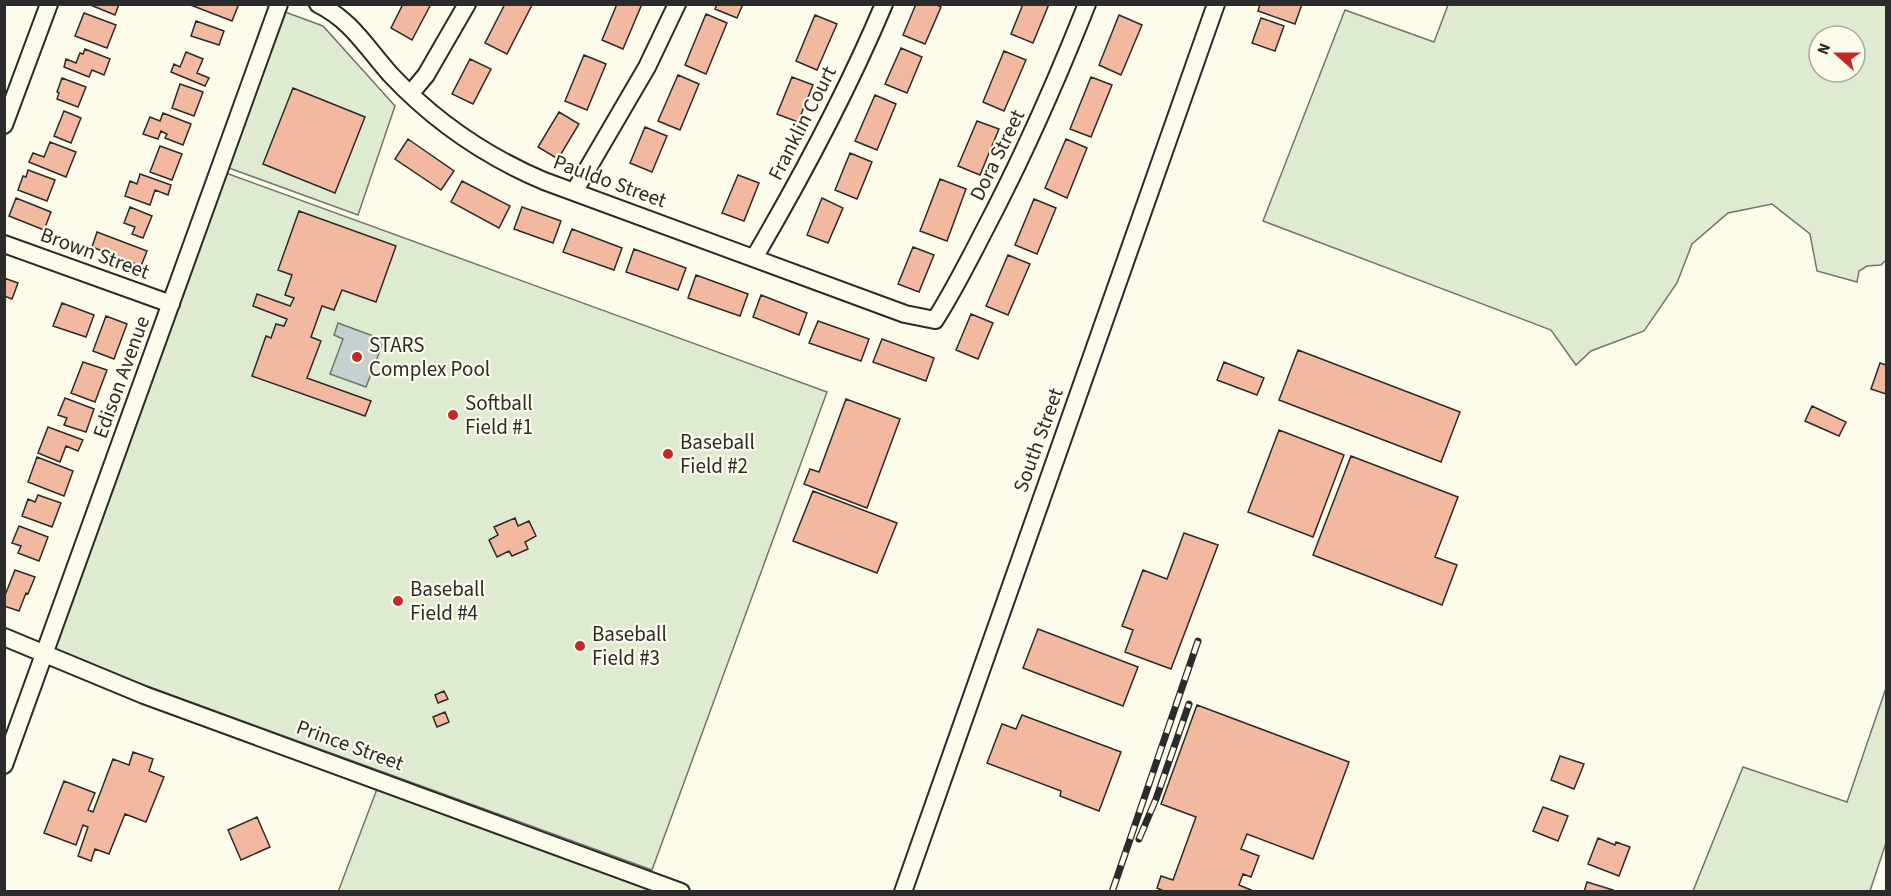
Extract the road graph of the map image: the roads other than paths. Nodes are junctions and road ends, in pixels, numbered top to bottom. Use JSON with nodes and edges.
{"nodes":[{"id":1,"x":49,"y":4,"type":"edge"},
{"id":2,"x":279,"y":4,"type":"edge"},
{"id":3,"x":318,"y":4,"type":"edge"},
{"id":4,"x":467,"y":4,"type":"edge"},
{"id":5,"x":677,"y":4,"type":"edge"},
{"id":6,"x":884,"y":4,"type":"edge"},
{"id":7,"x":1087,"y":4,"type":"edge"},
{"id":8,"x":1216,"y":4,"type":"edge"},
{"id":9,"x":411,"y":93,"type":"junction"},
{"id":10,"x":4,"y":125,"type":"edge"},
{"id":11,"x":574,"y":192,"type":"junction"},
{"id":12,"x":4,"y":244,"type":"edge"},
{"id":13,"x":754,"y":258,"type":"junction"},
{"id":14,"x":171,"y":304,"type":"junction"},
{"id":15,"x":935,"y":320,"type":"joint"},
{"id":16,"x":4,"y":638,"type":"edge"},
{"id":17,"x":44,"y":655,"type":"junction"},
{"id":18,"x":4,"y":765,"type":"edge"},
{"id":19,"x":681,"y":891,"type":"edge"},
{"id":20,"x":903,"y":891,"type":"edge"}],
"edges":[{"from":1,"to":10,"type":"street"},
{"from":2,"to":14,"type":"street","name":"Edison Avenue"},
{"from":3,"to":9,"type":"street","name":"Pauldo Street"},
{"from":4,"to":9,"type":"street"},
{"from":5,"to":11,"type":"street"},
{"from":6,"to":13,"type":"street","name":"Franklin Court"},
{"from":7,"to":15,"type":"street","name":"Dora Street"},
{"from":8,"to":20,"type":"street","name":"South Street"},
{"from":9,"to":11,"type":"street","name":"Pauldo Street"},
{"from":11,"to":13,"type":"street","name":"Pauldo Street"},
{"from":12,"to":14,"type":"street","name":"Brown Street"},
{"from":13,"to":15,"type":"street","name":"Pauldo Street"},
{"from":14,"to":17,"type":"street","name":"Edison Avenue"},
{"from":16,"to":17,"type":"street","name":"Prince Street"},
{"from":17,"to":18,"type":"street","name":"Edison Avenue"},
{"from":17,"to":19,"type":"street","name":"Prince Street"}]}
